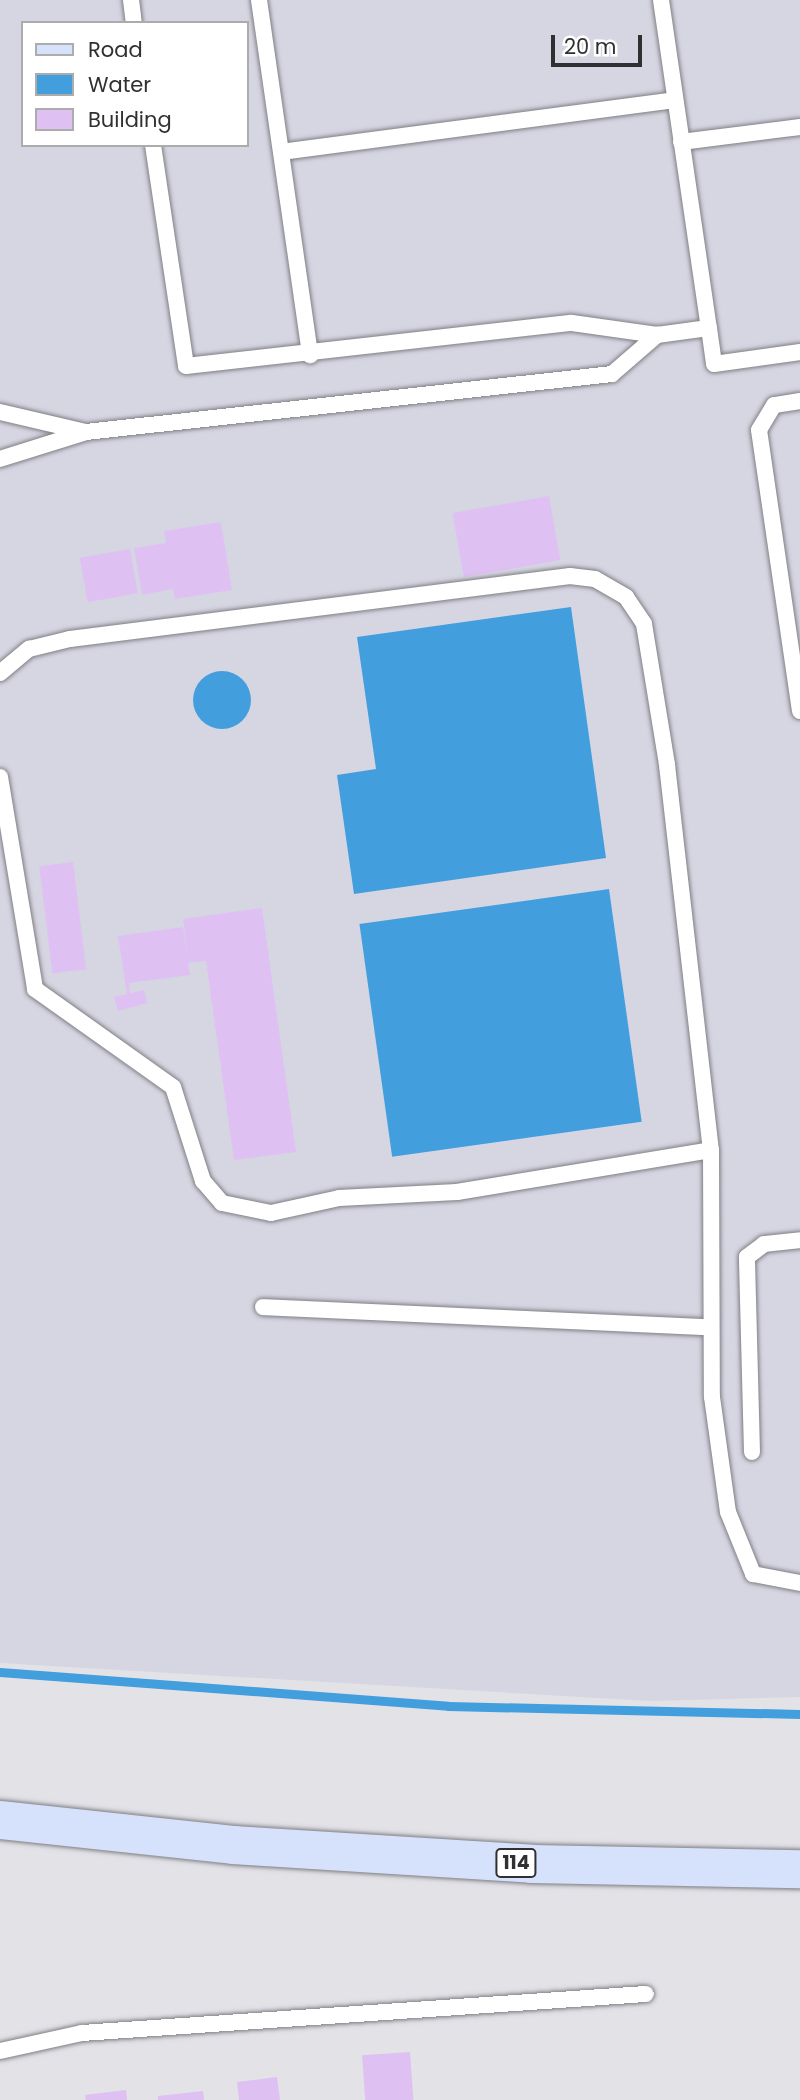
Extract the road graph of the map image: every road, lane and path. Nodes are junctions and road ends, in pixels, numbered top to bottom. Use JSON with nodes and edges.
{"nodes":[{"id":1,"x":131,"y":0,"type":"edge"},
{"id":2,"x":259,"y":0,"type":"edge"},
{"id":3,"x":661,"y":0,"type":"edge"},
{"id":4,"x":134,"y":21,"type":"edge"},
{"id":5,"x":675,"y":100,"type":"junction"},
{"id":6,"x":800,"y":127,"type":"edge"},
{"id":7,"x":681,"y":142,"type":"junction"},
{"id":8,"x":153,"y":147,"type":"edge"},
{"id":9,"x":281,"y":152,"type":"junction"},
{"id":10,"x":709,"y":328,"type":"junction"},
{"id":11,"x":657,"y":335,"type":"junction"},
{"id":12,"x":800,"y":352,"type":"edge"},
{"id":13,"x":310,"y":355,"type":"junction"},
{"id":14,"x":800,"y":401,"type":"edge"},
{"id":15,"x":0,"y":412,"type":"edge"},
{"id":16,"x":86,"y":432,"type":"junction"},
{"id":17,"x":0,"y":459,"type":"edge"},
{"id":18,"x":0,"y":673,"type":"edge"},
{"id":19,"x":800,"y":711,"type":"edge"},
{"id":20,"x":0,"y":777,"type":"edge"},
{"id":21,"x":711,"y":1150,"type":"junction"},
{"id":22,"x":800,"y":1240,"type":"edge"},
{"id":23,"x":263,"y":1307,"type":"dead end"},
{"id":24,"x":711,"y":1327,"type":"junction"},
{"id":25,"x":752,"y":1452,"type":"dead end"},
{"id":26,"x":800,"y":1583,"type":"edge"},
{"id":27,"x":0,"y":1820,"type":"edge"},
{"id":28,"x":800,"y":1869,"type":"edge"},
{"id":29,"x":646,"y":1994,"type":"dead end"},
{"id":30,"x":0,"y":2051,"type":"edge"}],
"edges":[{"from":1,"to":4,"type":"lane"},
{"from":2,"to":9,"type":"lane"},
{"from":3,"to":5,"type":"lane"},
{"from":5,"to":7,"type":"lane"},
{"from":5,"to":9,"type":"lane"},
{"from":6,"to":7,"type":"lane"},
{"from":7,"to":10,"type":"lane"},
{"from":8,"to":13,"type":"lane"},
{"from":9,"to":13,"type":"lane"},
{"from":10,"to":11,"type":"lane"},
{"from":10,"to":12,"type":"lane"},
{"from":11,"to":13,"type":"lane"},
{"from":11,"to":16,"type":"lane"},
{"from":14,"to":19,"type":"lane"},
{"from":15,"to":16,"type":"lane"},
{"from":16,"to":17,"type":"lane"},
{"from":18,"to":21,"type":"lane"},
{"from":20,"to":21,"type":"lane"},
{"from":21,"to":24,"type":"lane"},
{"from":22,"to":25,"type":"lane"},
{"from":23,"to":24,"type":"lane"},
{"from":24,"to":26,"type":"lane"},
{"from":27,"to":28,"type":"main road","number":"114"},
{"from":29,"to":30,"type":"lane"}]}
